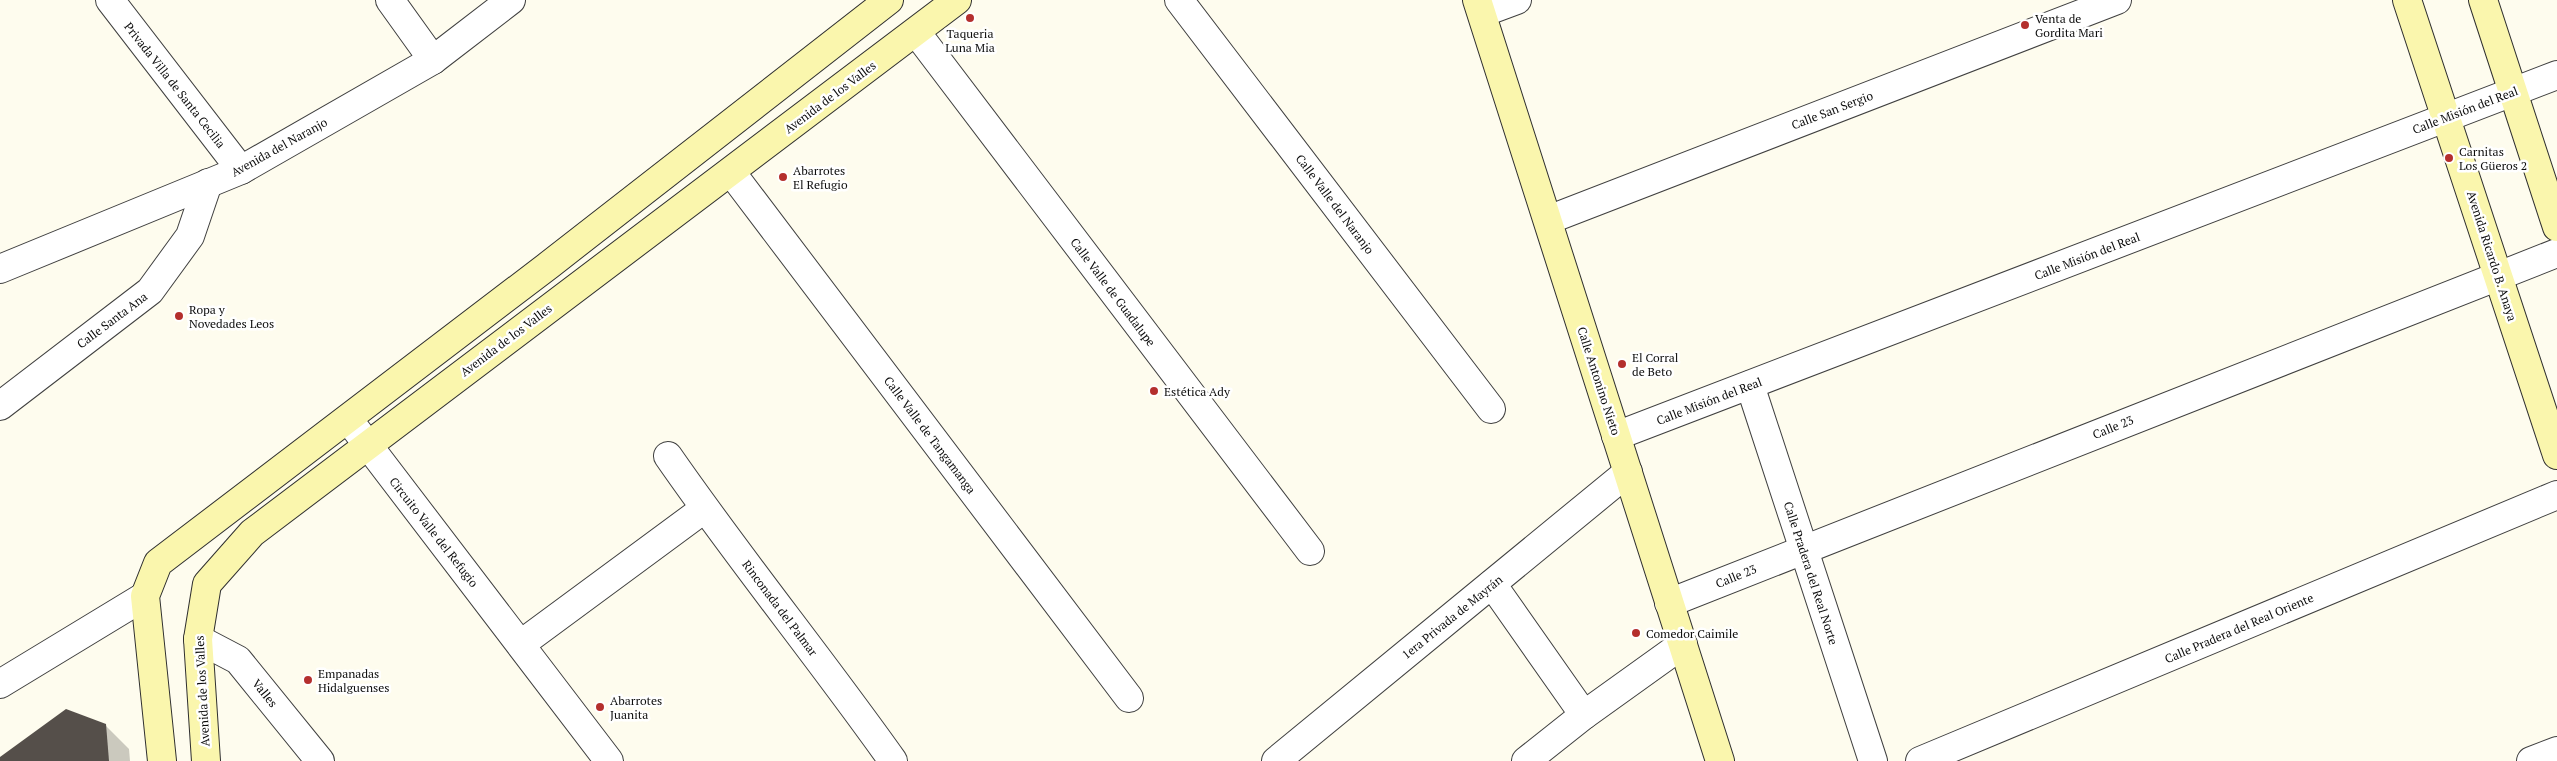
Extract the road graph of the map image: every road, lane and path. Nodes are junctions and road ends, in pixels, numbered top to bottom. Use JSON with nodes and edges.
{"nodes":[{"id":1,"x":110,"y":0,"type":"edge"},
{"id":2,"x":390,"y":0,"type":"edge"},
{"id":3,"x":511,"y":0,"type":"edge"},
{"id":4,"x":890,"y":0,"type":"edge"},
{"id":5,"x":957,"y":0,"type":"edge"},
{"id":6,"x":1179,"y":0,"type":"edge"},
{"id":7,"x":1517,"y":0,"type":"edge"},
{"id":8,"x":2117,"y":0,"type":"edge"},
{"id":9,"x":2407,"y":0,"type":"edge"},
{"id":10,"x":2483,"y":0,"type":"edge"},
{"id":11,"x":1480,"y":6,"type":"edge"},
{"id":12,"x":916,"y":32,"type":"junction"},
{"id":13,"x":434,"y":60,"type":"junction"},
{"id":14,"x":2557,"y":74,"type":"edge"},
{"id":15,"x":2513,"y":91,"type":"junction"},
{"id":16,"x":2446,"y":118,"type":"junction"},
{"id":17,"x":241,"y":170,"type":"junction"},
{"id":18,"x":731,"y":172,"type":"junction"},
{"id":19,"x":208,"y":183,"type":"junction"},
{"id":20,"x":1548,"y":220,"type":"junction"},
{"id":21,"x":2557,"y":227,"type":"edge"},
{"id":22,"x":2557,"y":254,"type":"edge"},
{"id":23,"x":549,"y":265,"type":"junction"},
{"id":24,"x":0,"y":269,"type":"edge"},
{"id":25,"x":2498,"y":275,"type":"junction"},
{"id":26,"x":571,"y":291,"type":"junction"},
{"id":27,"x":1750,"y":385,"type":"junction"},
{"id":28,"x":0,"y":406,"type":"edge"},
{"id":29,"x":1492,"y":409,"type":"dead end"},
{"id":30,"x":348,"y":419,"type":"junction"},
{"id":31,"x":1616,"y":436,"type":"junction"},
{"id":32,"x":366,"y":446,"type":"junction"},
{"id":33,"x":2557,"y":455,"type":"edge"},
{"id":34,"x":668,"y":456,"type":"dead end"},
{"id":35,"x":1628,"y":472,"type":"junction"},
{"id":36,"x":2557,"y":495,"type":"edge"},
{"id":37,"x":704,"y":509,"type":"junction"},
{"id":38,"x":1803,"y":550,"type":"junction"},
{"id":39,"x":1310,"y":551,"type":"dead end"},
{"id":40,"x":1492,"y":584,"type":"junction"},
{"id":41,"x":145,"y":596,"type":"junction"},
{"id":42,"x":1669,"y":603,"type":"junction"},
{"id":43,"x":198,"y":639,"type":"junction"},
{"id":44,"x":521,"y":644,"type":"junction"},
{"id":45,"x":1683,"y":644,"type":"junction"},
{"id":46,"x":0,"y":684,"type":"edge"},
{"id":47,"x":1129,"y":698,"type":"dead end"},
{"id":48,"x":1584,"y":714,"type":"junction"},
{"id":49,"x":2557,"y":751,"type":"edge"},
{"id":50,"x":162,"y":761,"type":"edge"},
{"id":51,"x":206,"y":761,"type":"edge"},
{"id":52,"x":320,"y":761,"type":"edge"},
{"id":53,"x":608,"y":761,"type":"edge"},
{"id":54,"x":893,"y":761,"type":"edge"},
{"id":55,"x":1276,"y":761,"type":"edge"},
{"id":56,"x":1526,"y":761,"type":"edge"},
{"id":57,"x":1720,"y":761,"type":"edge"},
{"id":58,"x":1872,"y":761,"type":"edge"},
{"id":59,"x":1920,"y":761,"type":"edge"},
{"id":60,"x":2532,"y":761,"type":"edge"}],
"edges":[{"from":1,"to":17,"type":"street","name":"Privada Villa de Santa Cecilia"},
{"from":2,"to":13,"type":"street"},
{"from":3,"to":13,"type":"street","name":"Avenida del Naranjo"},
{"from":4,"to":23,"type":"street"},
{"from":5,"to":12,"type":"street","name":"Avenida de los Valles"},
{"from":6,"to":29,"type":"street","name":"Calle Valle del Naranjo"},
{"from":7,"to":11,"type":"street"},
{"from":8,"to":20,"type":"street","name":"Calle San Sergio"},
{"from":9,"to":16,"type":"street","name":"Avenida Ricardo B. Anaya"},
{"from":10,"to":15,"type":"street"},
{"from":11,"to":20,"type":"street","name":"Calle Antonino Nieto"},
{"from":12,"to":18,"type":"street","name":"Avenida de los Valles"},
{"from":12,"to":39,"type":"street","name":"Calle Valle de Guadalupe"},
{"from":13,"to":17,"type":"street","name":"Avenida del Naranjo"},
{"from":14,"to":15,"type":"street","name":"Calle Misión del Real"},
{"from":15,"to":16,"type":"street","name":"Calle Misión del Real"},
{"from":15,"to":21,"type":"street"},
{"from":16,"to":25,"type":"street","name":"Avenida Ricardo B. Anaya"},
{"from":16,"to":27,"type":"street","name":"Calle Misión del Real"},
{"from":17,"to":19,"type":"street","name":"Avenida del Naranjo"},
{"from":18,"to":26,"type":"street","name":"Avenida de los Valles"},
{"from":18,"to":47,"type":"street","name":"Calle Valle de Tangamanga"},
{"from":19,"to":24,"type":"street","name":"Avenida del Naranjo"},
{"from":19,"to":28,"type":"street","name":"Calle Santa Ana"},
{"from":20,"to":31,"type":"street","name":"Calle Antonino Nieto"},
{"from":22,"to":25,"type":"street","name":"Calle 23"},
{"from":23,"to":26,"type":"street"},
{"from":23,"to":30,"type":"street"},
{"from":25,"to":33,"type":"street","name":"Avenida Ricardo B. Anaya"},
{"from":25,"to":38,"type":"street","name":"Calle 23"},
{"from":26,"to":32,"type":"street","name":"Avenida de los Valles"},
{"from":27,"to":31,"type":"street","name":"Calle Misión del Real"},
{"from":27,"to":38,"type":"street","name":"Calle Pradera del Real Norte"},
{"from":30,"to":32,"type":"street","name":"Circuito Valle del Refugio"},
{"from":30,"to":41,"type":"street"},
{"from":31,"to":35,"type":"street","name":"Calle Antonino Nieto"},
{"from":32,"to":43,"type":"street","name":"Avenida de los Valles"},
{"from":32,"to":44,"type":"street","name":"Circuito Valle del Refugio"},
{"from":34,"to":37,"type":"street","name":"Rinconada del Palmar"},
{"from":35,"to":40,"type":"street","name":"1era Privada de Mayrán"},
{"from":35,"to":42,"type":"street","name":"Calle Antonino Nieto"},
{"from":36,"to":59,"type":"street","name":"Calle Pradera del Real Oriente"},
{"from":37,"to":44,"type":"street"},
{"from":37,"to":54,"type":"street","name":"Rinconada del Palmar"},
{"from":38,"to":42,"type":"street","name":"Calle 23"},
{"from":38,"to":58,"type":"street","name":"Calle Pradera del Real Norte"},
{"from":40,"to":48,"type":"street"},
{"from":40,"to":55,"type":"street","name":"1era Privada de Mayrán"},
{"from":41,"to":46,"type":"street"},
{"from":41,"to":50,"type":"street"},
{"from":42,"to":45,"type":"street","name":"Calle Antonino Nieto"},
{"from":43,"to":51,"type":"street","name":"Avenida de los Valles"},
{"from":43,"to":52,"type":"street","name":"Valles"},
{"from":44,"to":53,"type":"street","name":"Circuito Valle del Refugio"},
{"from":45,"to":48,"type":"street"},
{"from":45,"to":57,"type":"street","name":"Calle Antonino Nieto"},
{"from":48,"to":56,"type":"street"},
{"from":49,"to":60,"type":"street"}]}
